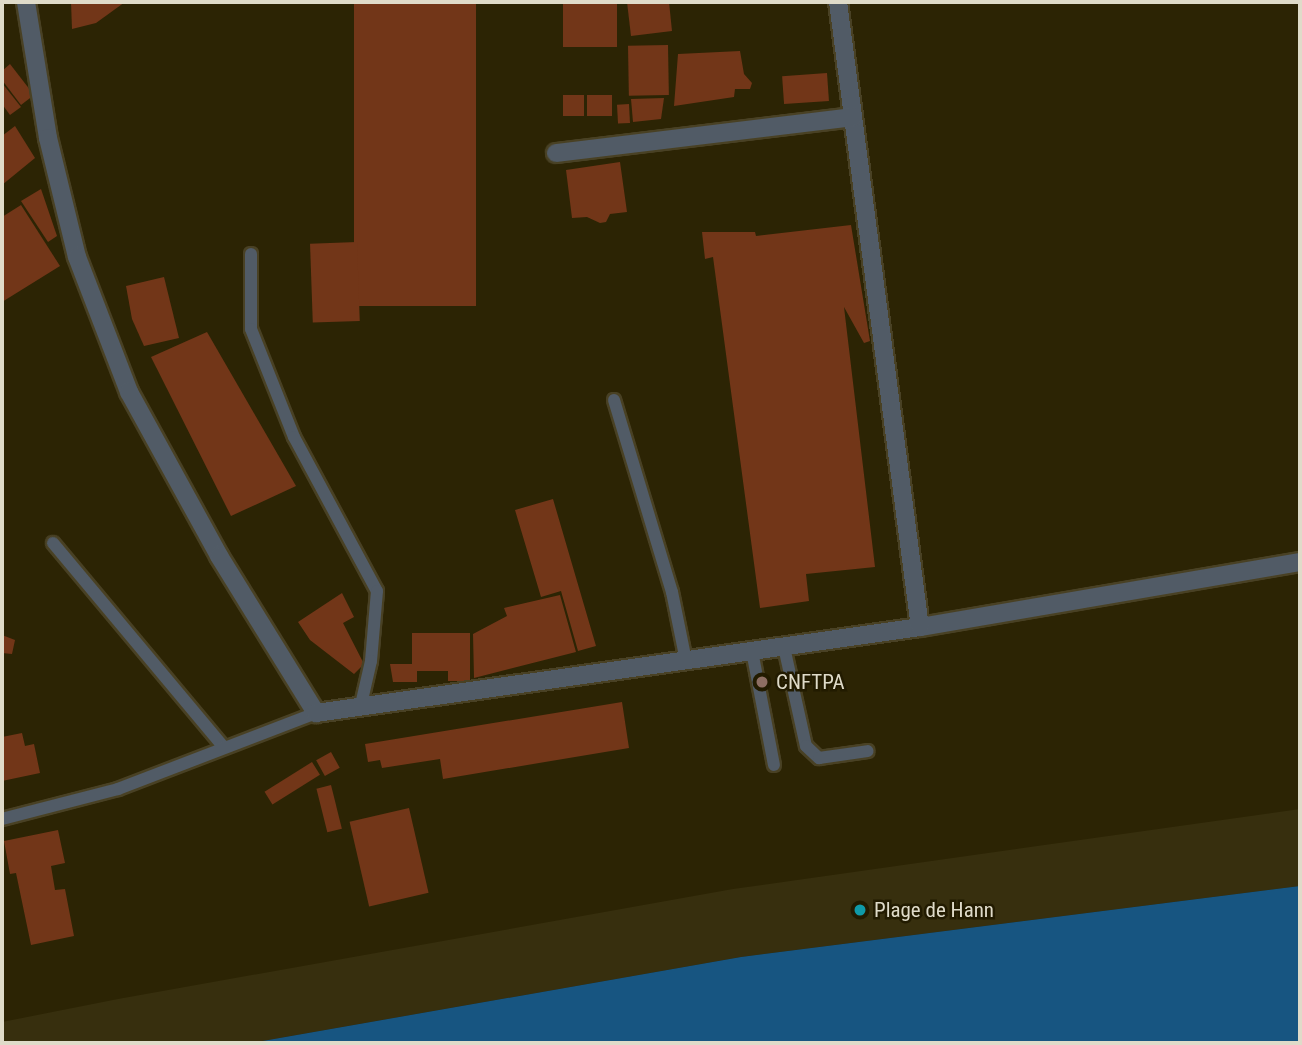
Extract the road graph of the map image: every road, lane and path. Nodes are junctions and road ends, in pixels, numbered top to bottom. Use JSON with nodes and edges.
{"nodes":[{"id":1,"x":26,"y":2,"type":"edge"},
{"id":2,"x":838,"y":2,"type":"edge"},
{"id":3,"x":853,"y":117,"type":"junction"},
{"id":4,"x":556,"y":153,"type":"dead end"},
{"id":5,"x":251,"y":254,"type":"dead end"},
{"id":6,"x":614,"y":400,"type":"dead end"},
{"id":7,"x":53,"y":543,"type":"dead end"},
{"id":8,"x":1300,"y":562,"type":"edge"},
{"id":9,"x":920,"y":627,"type":"junction"},
{"id":10,"x":784,"y":647,"type":"junction"},
{"id":11,"x":752,"y":651,"type":"junction"},
{"id":12,"x":686,"y":661,"type":"junction"},
{"id":13,"x":360,"y":709,"type":"junction"},
{"id":14,"x":316,"y":713,"type":"junction"},
{"id":15,"x":223,"y":746,"type":"junction"},
{"id":16,"x":868,"y":751,"type":"dead end"},
{"id":17,"x":774,"y":765,"type":"dead end"},
{"id":18,"x":2,"y":819,"type":"edge"}],
"edges":[{"from":1,"to":14,"type":"street"},
{"from":2,"to":3,"type":"street"},
{"from":3,"to":4,"type":"street"},
{"from":3,"to":9,"type":"street"},
{"from":5,"to":13,"type":"lane"},
{"from":6,"to":12,"type":"lane"},
{"from":7,"to":15,"type":"lane"},
{"from":8,"to":9,"type":"street"},
{"from":9,"to":10,"type":"street"},
{"from":10,"to":11,"type":"street"},
{"from":10,"to":16,"type":"lane"},
{"from":11,"to":12,"type":"street"},
{"from":11,"to":17,"type":"lane"},
{"from":12,"to":13,"type":"street"},
{"from":13,"to":14,"type":"street"},
{"from":14,"to":15,"type":"lane"},
{"from":15,"to":18,"type":"lane"}]}
